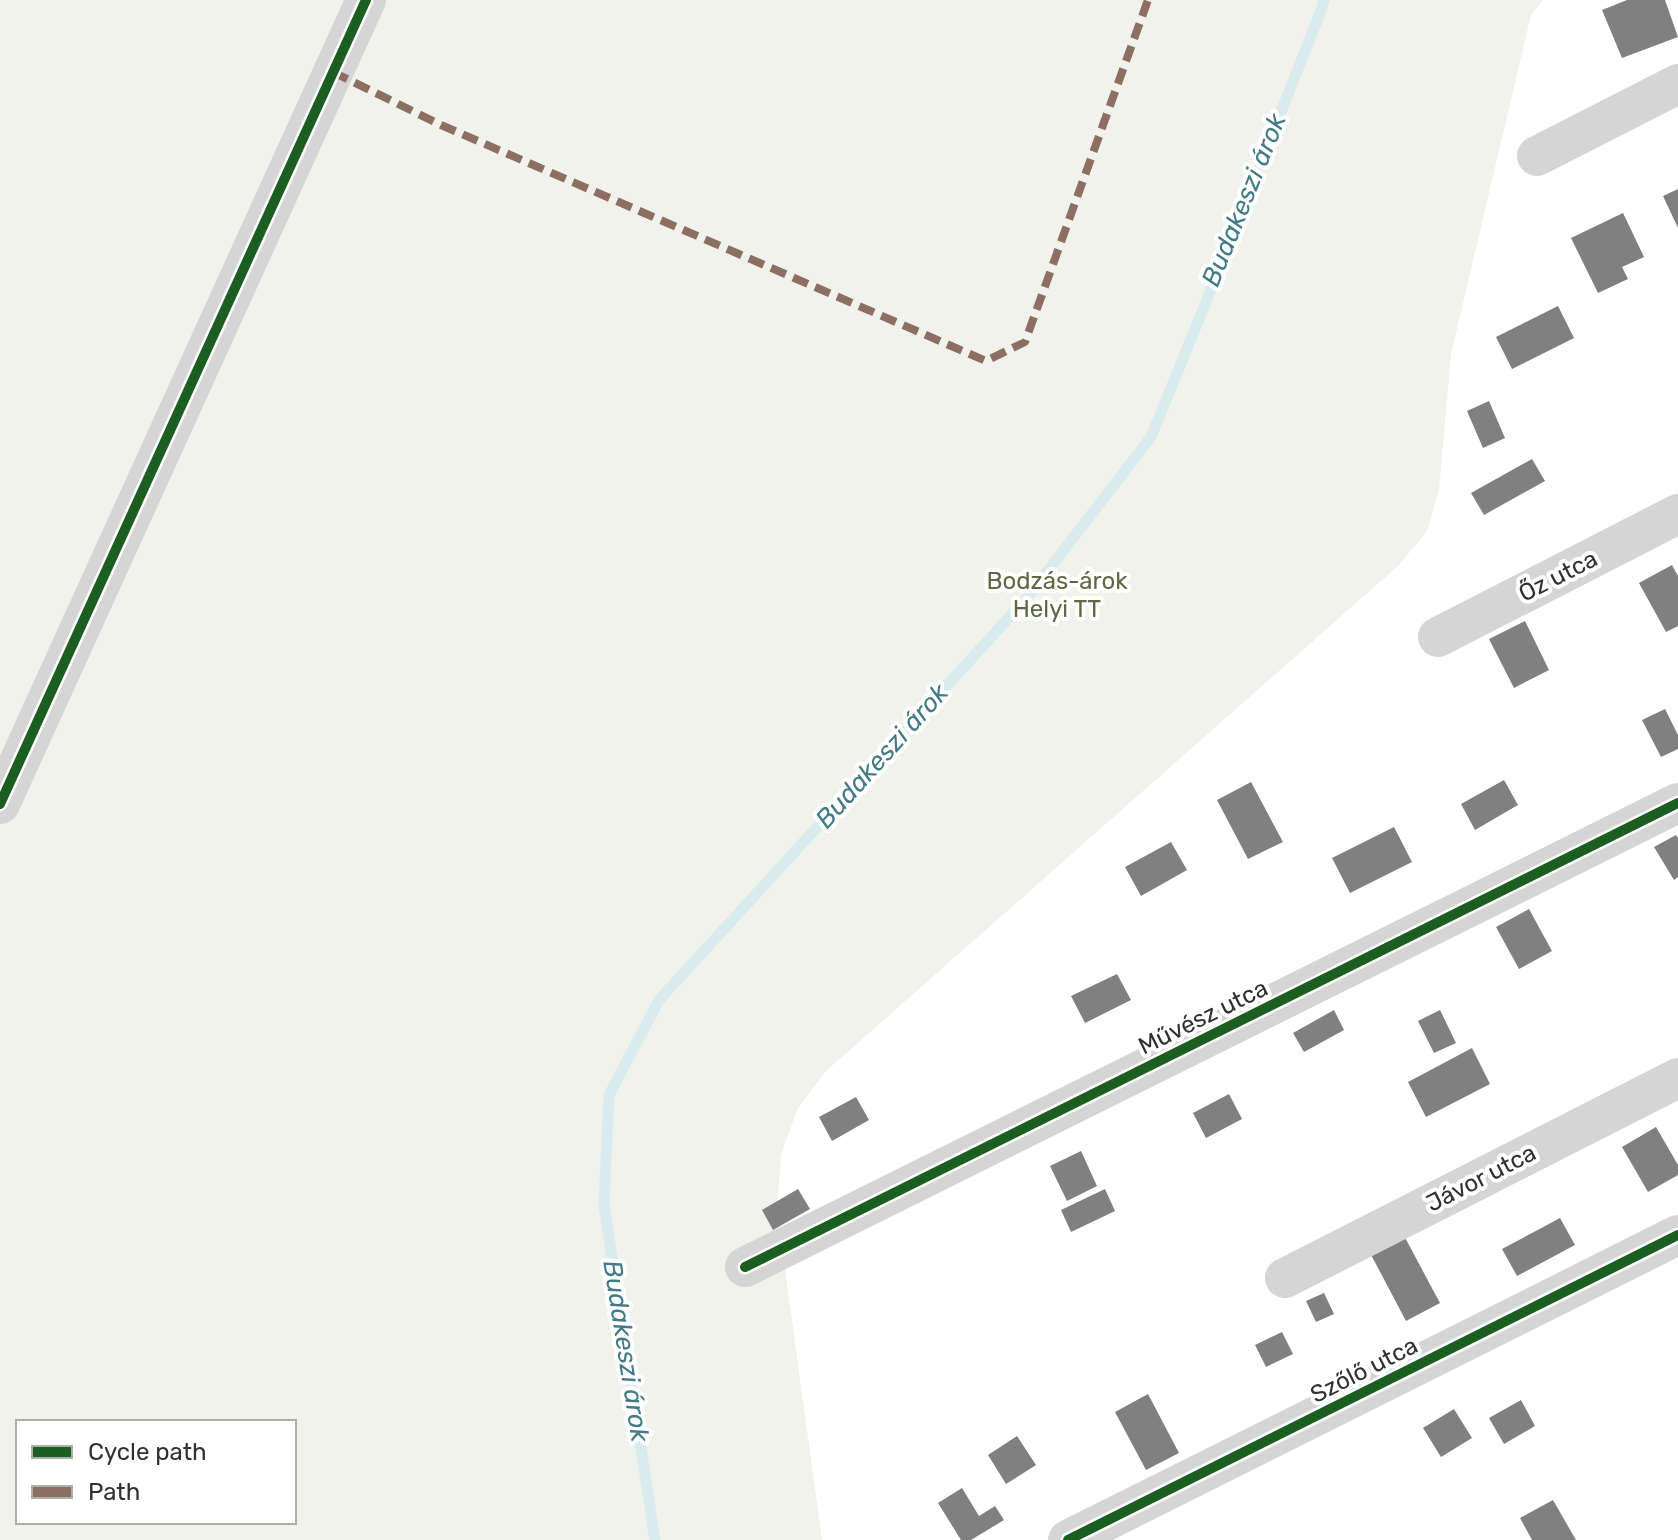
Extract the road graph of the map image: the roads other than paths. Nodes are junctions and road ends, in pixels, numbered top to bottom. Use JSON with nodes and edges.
{"nodes":[{"id":1,"x":366,"y":0,"type":"edge"},
{"id":2,"x":1678,"y":84,"type":"edge"},
{"id":3,"x":1537,"y":156,"type":"dead end"},
{"id":4,"x":1678,"y":514,"type":"edge"},
{"id":5,"x":1438,"y":637,"type":"dead end"},
{"id":6,"x":1678,"y":803,"type":"edge"},
{"id":7,"x":0,"y":804,"type":"edge"},
{"id":8,"x":1678,"y":1078,"type":"edge"},
{"id":9,"x":1678,"y":1235,"type":"edge"},
{"id":10,"x":745,"y":1267,"type":"dead end"},
{"id":11,"x":1285,"y":1278,"type":"dead end"},
{"id":12,"x":1068,"y":1540,"type":"edge"}],
"edges":[{"from":1,"to":7,"type":"street"},
{"from":2,"to":3,"type":"street"},
{"from":4,"to":5,"type":"street","name":"Őz utca"},
{"from":6,"to":10,"type":"street","name":"Művész utca"},
{"from":8,"to":11,"type":"street","name":"Jávor utca"},
{"from":9,"to":12,"type":"street","name":"Szőlő utca"}]}
